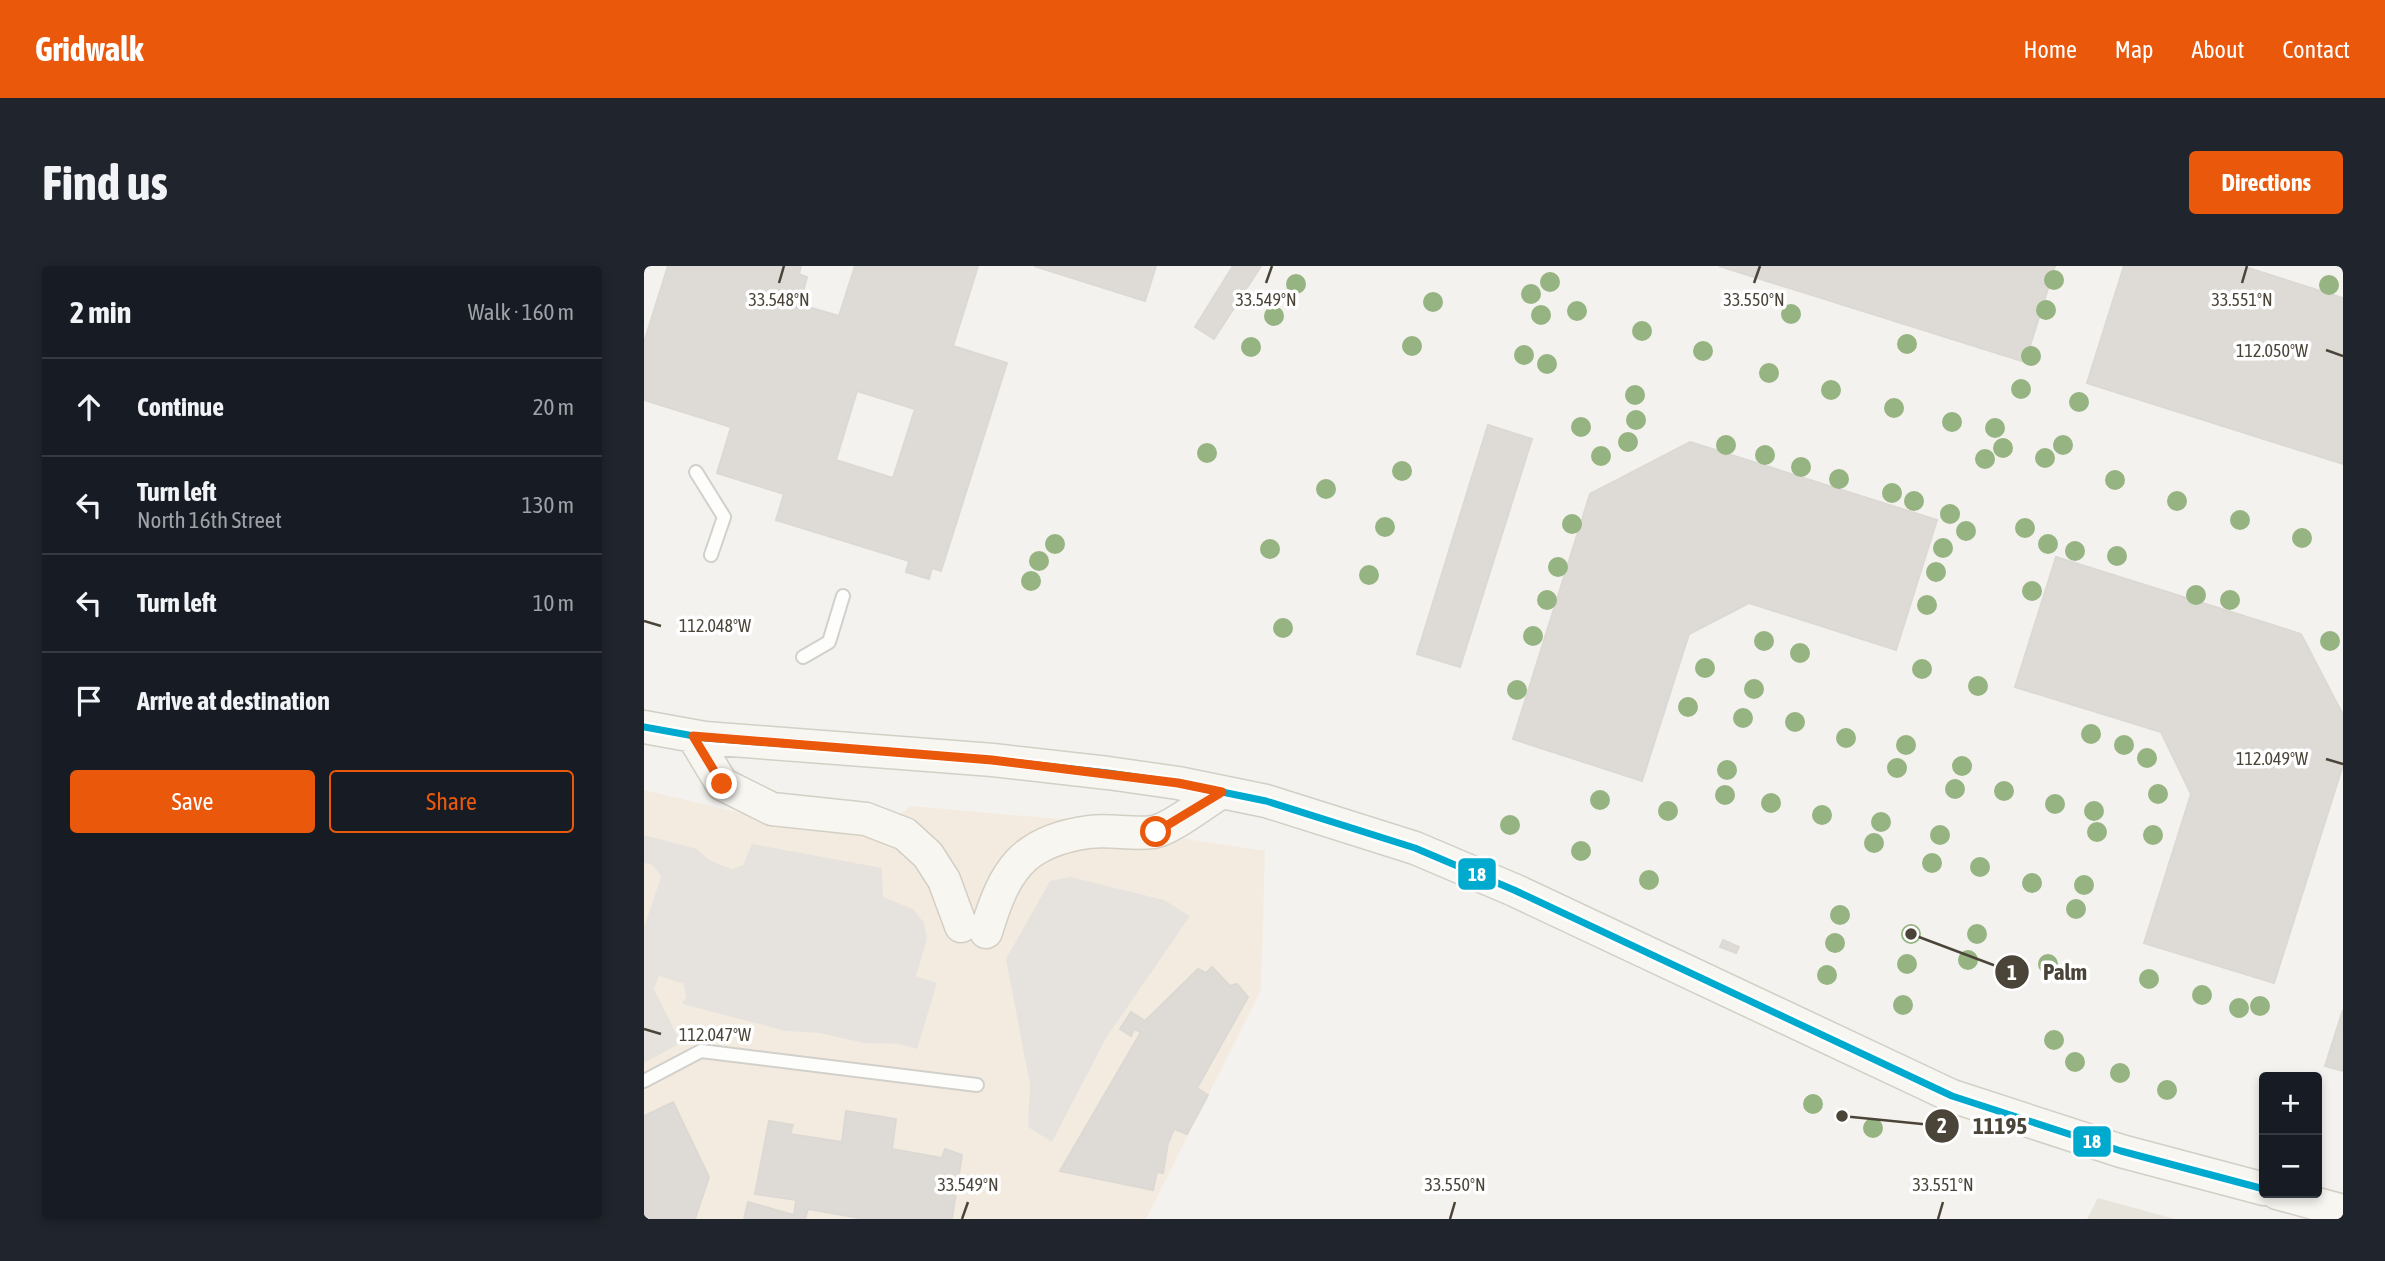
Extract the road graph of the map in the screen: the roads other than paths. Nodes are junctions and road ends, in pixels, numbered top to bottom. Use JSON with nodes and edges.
{"nodes":[{"id":1,"x":696,"y":472,"type":"dead end"},
{"id":2,"x":711,"y":555,"type":"dead end"},
{"id":3,"x":843,"y":596,"type":"dead end"},
{"id":4,"x":803,"y":657,"type":"dead end"},
{"id":5,"x":644,"y":727,"type":"edge"},
{"id":6,"x":693,"y":736,"type":"junction"},
{"id":7,"x":1222,"y":792,"type":"junction"},
{"id":8,"x":644,"y":1081,"type":"edge"},
{"id":9,"x":977,"y":1085,"type":"dead end"},
{"id":10,"x":2259,"y":1188,"type":"edge"},
{"id":11,"x":2294,"y":1198,"type":"edge"},
{"id":12,"x":2343,"y":1212,"type":"edge"}],
"edges":[{"from":1,"to":2,"type":"lane"},
{"from":3,"to":4,"type":"lane"},
{"from":5,"to":6,"type":"main road"},
{"from":6,"to":7,"type":"main road"},
{"from":6,"to":7,"type":"main road"},
{"from":7,"to":10,"type":"main road"},
{"from":8,"to":9,"type":"lane"},
{"from":11,"to":12,"type":"main road"}]}
